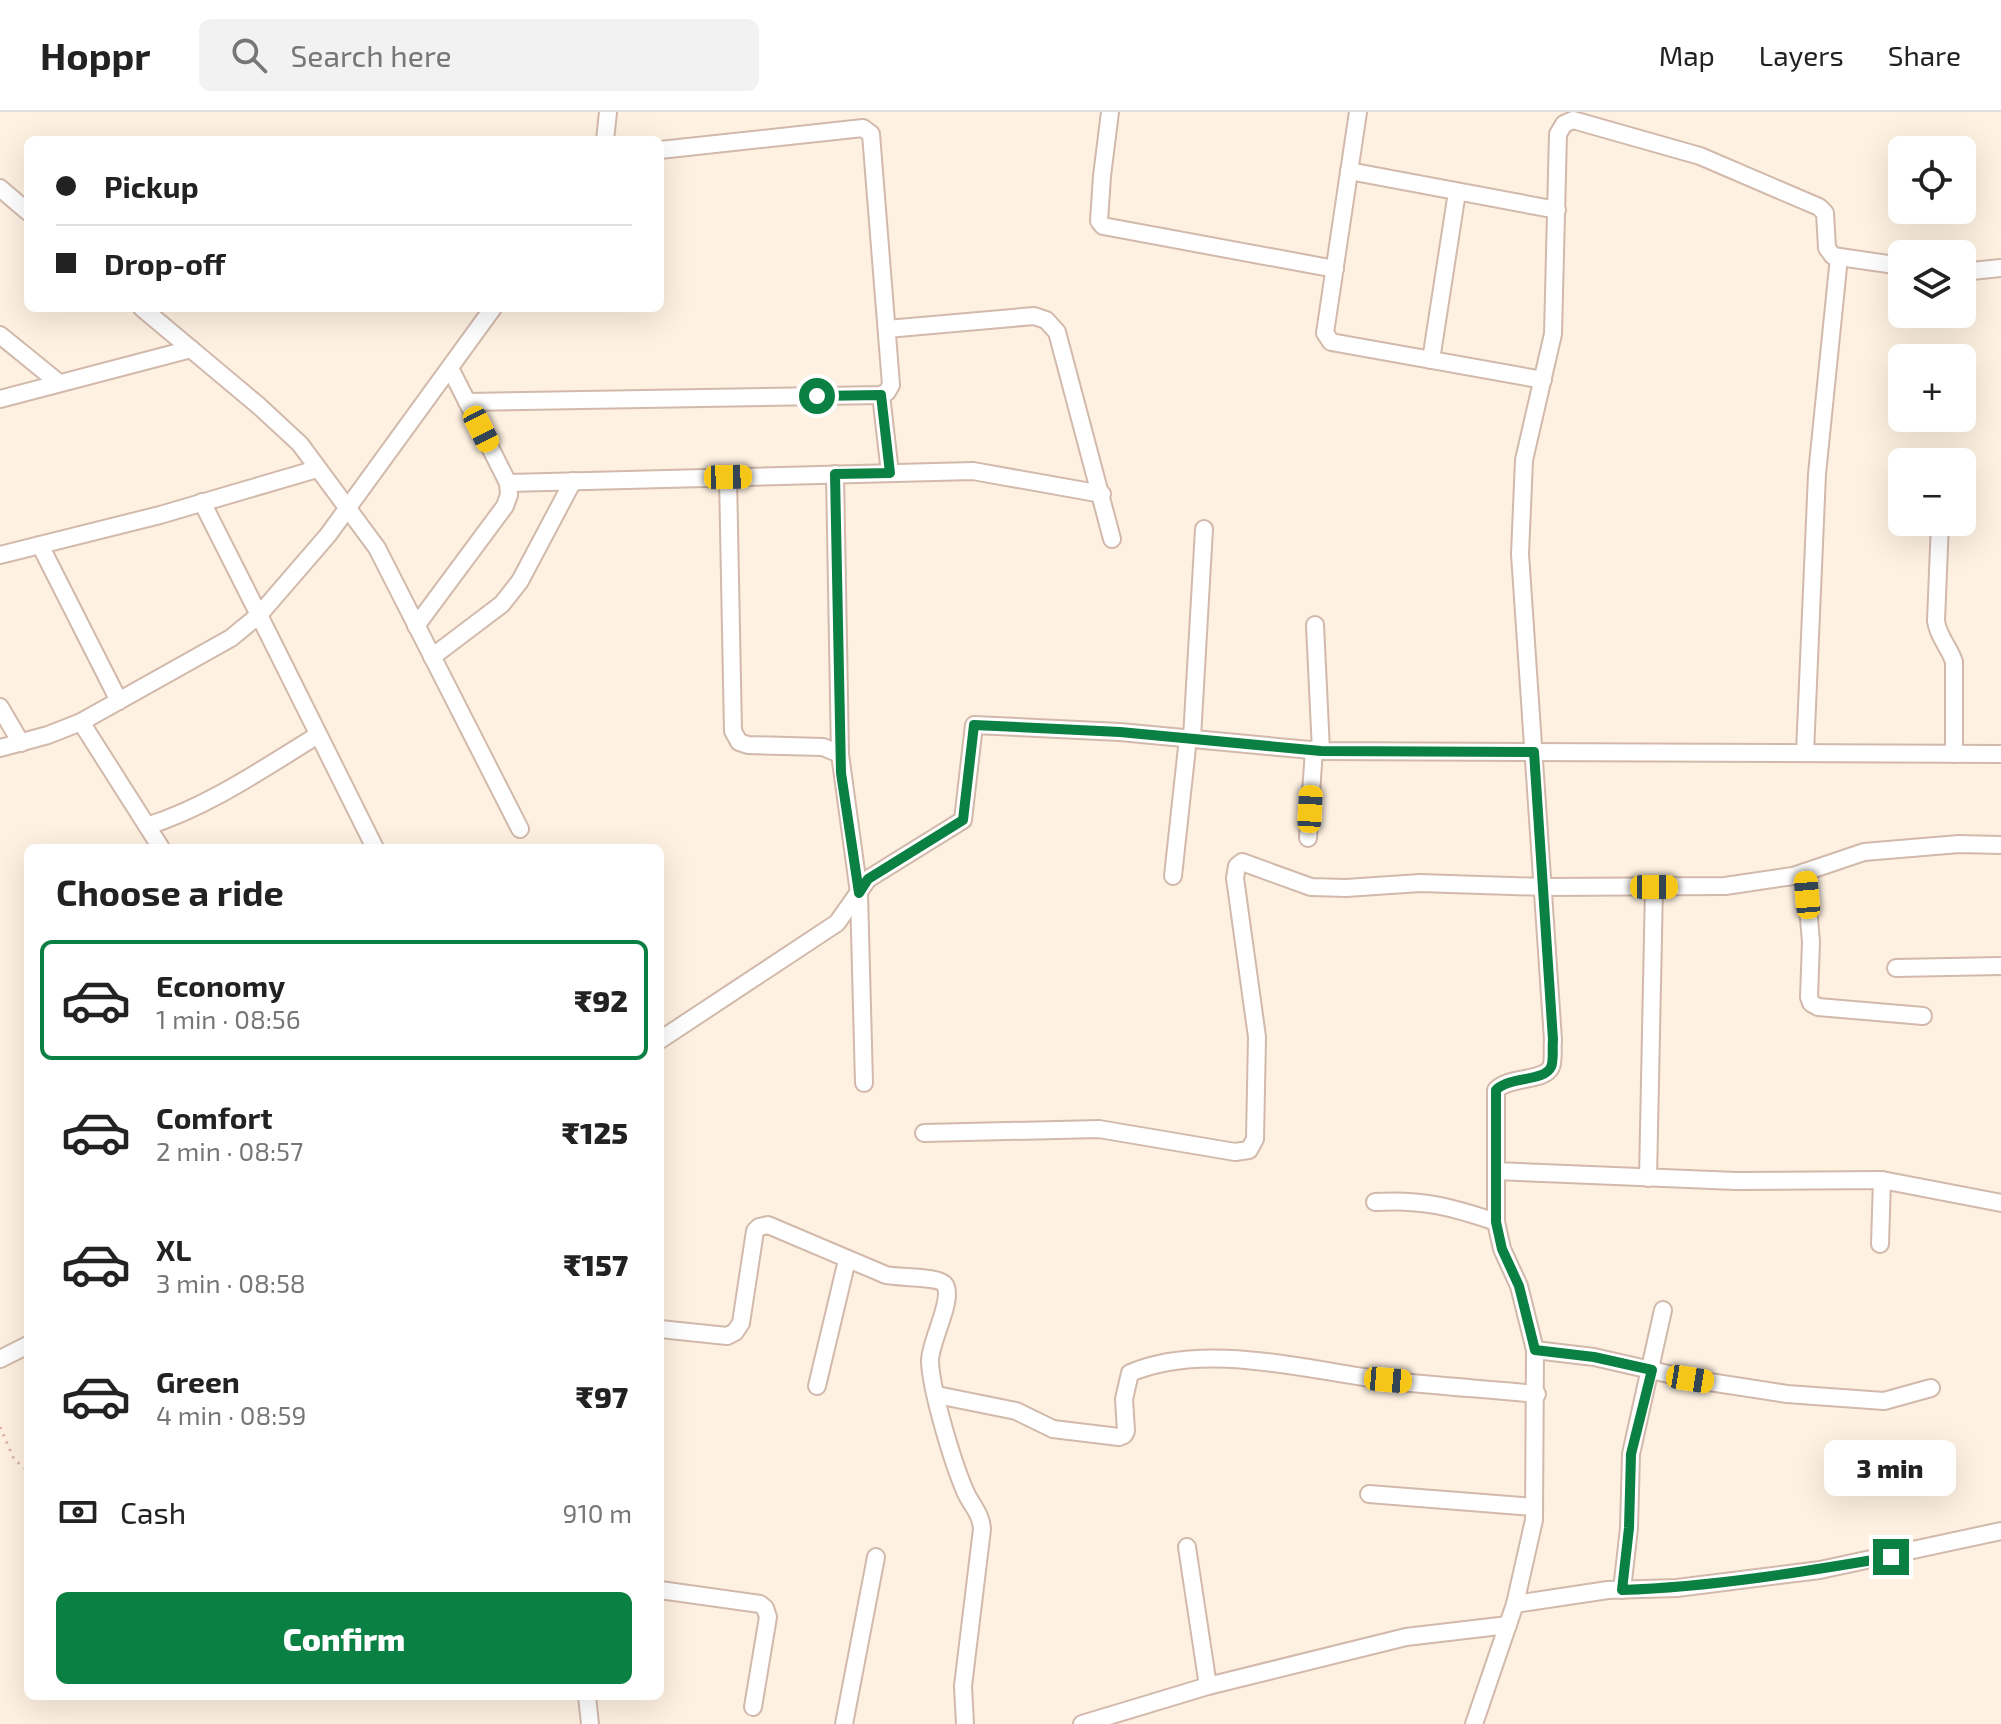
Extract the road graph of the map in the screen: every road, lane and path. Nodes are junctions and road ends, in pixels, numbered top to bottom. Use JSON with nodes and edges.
{"nodes":[{"id":1,"x":608,"y":112,"type":"edge"},
{"id":2,"x":1110,"y":112,"type":"edge"},
{"id":3,"x":1358,"y":112,"type":"edge"},
{"id":4,"x":605,"y":136,"type":"edge"},
{"id":5,"x":664,"y":150,"type":"edge"},
{"id":6,"x":1349,"y":171,"type":"junction"},
{"id":7,"x":0,"y":188,"type":"edge"},
{"id":8,"x":1457,"y":192,"type":"junction"},
{"id":9,"x":24,"y":209,"type":"edge"},
{"id":10,"x":1557,"y":210,"type":"junction"},
{"id":11,"x":1839,"y":257,"type":"junction"},
{"id":12,"x":1888,"y":264,"type":"edge"},
{"id":13,"x":2001,"y":268,"type":"edge"},
{"id":14,"x":1335,"y":269,"type":"junction"},
{"id":15,"x":1976,"y":271,"type":"edge"},
{"id":16,"x":147,"y":312,"type":"edge"},
{"id":17,"x":490,"y":312,"type":"edge"},
{"id":18,"x":887,"y":329,"type":"junction"},
{"id":19,"x":0,"y":335,"type":"edge"},
{"id":20,"x":191,"y":349,"type":"junction"},
{"id":21,"x":1431,"y":360,"type":"junction"},
{"id":22,"x":450,"y":368,"type":"junction"},
{"id":23,"x":1543,"y":380,"type":"junction"},
{"id":24,"x":59,"y":383,"type":"junction"},
{"id":25,"x":881,"y":395,"type":"junction"},
{"id":26,"x":0,"y":399,"type":"edge"},
{"id":27,"x":467,"y":402,"type":"junction"},
{"id":28,"x":317,"y":469,"type":"junction"},
{"id":29,"x":890,"y":473,"type":"junction"},
{"id":30,"x":835,"y":474,"type":"junction"},
{"id":31,"x":728,"y":477,"type":"junction"},
{"id":32,"x":573,"y":481,"type":"junction"},
{"id":33,"x":508,"y":483,"type":"junction"},
{"id":34,"x":1102,"y":494,"type":"junction"},
{"id":35,"x":202,"y":502,"type":"junction"},
{"id":36,"x":347,"y":509,"type":"junction"},
{"id":37,"x":1204,"y":529,"type":"dead end"},
{"id":38,"x":1939,"y":536,"type":"edge"},
{"id":39,"x":1112,"y":539,"type":"dead end"},
{"id":40,"x":40,"y":545,"type":"junction"},
{"id":41,"x":0,"y":555,"type":"edge"},
{"id":42,"x":259,"y":615,"type":"junction"},
{"id":43,"x":1315,"y":625,"type":"dead end"},
{"id":44,"x":416,"y":626,"type":"junction"},
{"id":45,"x":432,"y":657,"type":"junction"},
{"id":46,"x":119,"y":701,"type":"junction"},
{"id":47,"x":0,"y":707,"type":"edge"},
{"id":48,"x":81,"y":722,"type":"junction"},
{"id":49,"x":318,"y":735,"type":"junction"},
{"id":50,"x":1190,"y":738,"type":"junction"},
{"id":51,"x":21,"y":743,"type":"junction"},
{"id":52,"x":0,"y":748,"type":"edge"},
{"id":53,"x":1318,"y":750,"type":"junction"},
{"id":54,"x":1534,"y":752,"type":"junction"},
{"id":55,"x":1805,"y":753,"type":"junction"},
{"id":56,"x":840,"y":754,"type":"junction"},
{"id":57,"x":1954,"y":754,"type":"junction"},
{"id":58,"x":2001,"y":754,"type":"edge"},
{"id":59,"x":147,"y":826,"type":"junction"},
{"id":60,"x":520,"y":829,"type":"dead end"},
{"id":61,"x":1308,"y":838,"type":"dead end"},
{"id":62,"x":158,"y":844,"type":"edge"},
{"id":63,"x":373,"y":844,"type":"edge"},
{"id":64,"x":2001,"y":845,"type":"edge"},
{"id":65,"x":1805,"y":872,"type":"junction"},
{"id":66,"x":1173,"y":876,"type":"dead end"},
{"id":67,"x":1544,"y":887,"type":"junction"},
{"id":68,"x":1654,"y":887,"type":"junction"},
{"id":69,"x":859,"y":893,"type":"junction"},
{"id":70,"x":2001,"y":966,"type":"edge"},
{"id":71,"x":1896,"y":968,"type":"dead end"},
{"id":72,"x":1923,"y":1016,"type":"dead end"},
{"id":73,"x":664,"y":1037,"type":"edge"},
{"id":74,"x":864,"y":1083,"type":"dead end"},
{"id":75,"x":924,"y":1133,"type":"dead end"},
{"id":76,"x":1496,"y":1171,"type":"junction"},
{"id":77,"x":1648,"y":1178,"type":"junction"},
{"id":78,"x":1882,"y":1180,"type":"junction"},
{"id":79,"x":1375,"y":1202,"type":"dead end"},
{"id":80,"x":2001,"y":1203,"type":"edge"},
{"id":81,"x":1496,"y":1222,"type":"junction"},
{"id":82,"x":1880,"y":1244,"type":"dead end"},
{"id":83,"x":847,"y":1260,"type":"junction"},
{"id":84,"x":1663,"y":1310,"type":"dead end"},
{"id":85,"x":664,"y":1329,"type":"edge"},
{"id":86,"x":24,"y":1347,"type":"edge"},
{"id":87,"x":1535,"y":1350,"type":"junction"},
{"id":88,"x":0,"y":1359,"type":"edge"},
{"id":89,"x":1652,"y":1370,"type":"junction"},
{"id":90,"x":817,"y":1386,"type":"dead end"},
{"id":91,"x":1931,"y":1388,"type":"dead end"},
{"id":92,"x":1537,"y":1394,"type":"junction"},
{"id":93,"x":937,"y":1395,"type":"junction"},
{"id":94,"x":0,"y":1427,"type":"edge"},
{"id":95,"x":24,"y":1470,"type":"edge"},
{"id":96,"x":1369,"y":1494,"type":"dead end"},
{"id":97,"x":1534,"y":1507,"type":"junction"},
{"id":98,"x":2001,"y":1531,"type":"edge"},
{"id":99,"x":1187,"y":1547,"type":"dead end"},
{"id":100,"x":876,"y":1557,"type":"dead end"},
{"id":101,"x":1622,"y":1590,"type":"junction"},
{"id":102,"x":664,"y":1591,"type":"edge"},
{"id":103,"x":1515,"y":1604,"type":"junction"},
{"id":104,"x":1508,"y":1625,"type":"junction"},
{"id":105,"x":1208,"y":1686,"type":"junction"},
{"id":106,"x":587,"y":1700,"type":"edge"},
{"id":107,"x":753,"y":1707,"type":"dead end"},
{"id":108,"x":590,"y":1724,"type":"edge"},
{"id":109,"x":844,"y":1724,"type":"edge"},
{"id":110,"x":965,"y":1724,"type":"edge"},
{"id":111,"x":1082,"y":1724,"type":"edge"},
{"id":112,"x":1474,"y":1724,"type":"edge"}],
"edges":[{"from":1,"to":4,"type":"street"},
{"from":2,"to":14,"type":"street"},
{"from":3,"to":6,"type":"street"},
{"from":5,"to":18,"type":"street"},
{"from":6,"to":8,"type":"street"},
{"from":6,"to":14,"type":"street"},
{"from":7,"to":9,"type":"street"},
{"from":8,"to":10,"type":"street"},
{"from":8,"to":21,"type":"street"},
{"from":10,"to":11,"type":"street"},
{"from":10,"to":23,"type":"street"},
{"from":11,"to":12,"type":"street"},
{"from":11,"to":55,"type":"street"},
{"from":13,"to":15,"type":"street"},
{"from":14,"to":21,"type":"street"},
{"from":16,"to":20,"type":"street"},
{"from":17,"to":22,"type":"street"},
{"from":18,"to":25,"type":"street"},
{"from":18,"to":34,"type":"street"},
{"from":19,"to":24,"type":"street"},
{"from":20,"to":24,"type":"street"},
{"from":20,"to":28,"type":"street"},
{"from":21,"to":23,"type":"street"},
{"from":22,"to":27,"type":"street"},
{"from":22,"to":36,"type":"street"},
{"from":23,"to":54,"type":"street"},
{"from":24,"to":26,"type":"street"},
{"from":25,"to":27,"type":"street"},
{"from":25,"to":29,"type":"street"},
{"from":27,"to":33,"type":"street"},
{"from":28,"to":35,"type":"street"},
{"from":28,"to":36,"type":"street"},
{"from":29,"to":30,"type":"street"},
{"from":29,"to":34,"type":"street"},
{"from":30,"to":31,"type":"street"},
{"from":30,"to":56,"type":"street"},
{"from":31,"to":32,"type":"street"},
{"from":31,"to":56,"type":"street"},
{"from":32,"to":33,"type":"street"},
{"from":32,"to":45,"type":"street"},
{"from":33,"to":44,"type":"street"},
{"from":34,"to":39,"type":"street"},
{"from":35,"to":40,"type":"street"},
{"from":35,"to":42,"type":"street"},
{"from":36,"to":42,"type":"street"},
{"from":36,"to":44,"type":"street"},
{"from":37,"to":50,"type":"street"},
{"from":38,"to":57,"type":"street"},
{"from":40,"to":41,"type":"street"},
{"from":40,"to":46,"type":"street"},
{"from":42,"to":46,"type":"street"},
{"from":42,"to":49,"type":"street"},
{"from":43,"to":53,"type":"street"},
{"from":44,"to":45,"type":"street"},
{"from":45,"to":60,"type":"street"},
{"from":46,"to":48,"type":"street"},
{"from":47,"to":51,"type":"street"},
{"from":48,"to":51,"type":"street"},
{"from":48,"to":59,"type":"street"},
{"from":49,"to":59,"type":"street"},
{"from":49,"to":63,"type":"street"},
{"from":50,"to":53,"type":"street"},
{"from":50,"to":66,"type":"street"},
{"from":50,"to":69,"type":"street"},
{"from":51,"to":52,"type":"street"},
{"from":53,"to":54,"type":"street"},
{"from":53,"to":61,"type":"street"},
{"from":54,"to":55,"type":"street"},
{"from":54,"to":67,"type":"street"},
{"from":55,"to":57,"type":"street"},
{"from":56,"to":69,"type":"street"},
{"from":57,"to":58,"type":"street"},
{"from":59,"to":62,"type":"street"},
{"from":64,"to":65,"type":"street"},
{"from":65,"to":68,"type":"street"},
{"from":65,"to":72,"type":"street"},
{"from":67,"to":68,"type":"street"},
{"from":67,"to":75,"type":"street"},
{"from":67,"to":76,"type":"street"},
{"from":68,"to":77,"type":"street"},
{"from":69,"to":73,"type":"street"},
{"from":69,"to":74,"type":"street"},
{"from":70,"to":71,"type":"street"},
{"from":76,"to":77,"type":"street"},
{"from":76,"to":81,"type":"street"},
{"from":77,"to":78,"type":"street"},
{"from":78,"to":80,"type":"street"},
{"from":78,"to":82,"type":"street"},
{"from":79,"to":81,"type":"street"},
{"from":81,"to":87,"type":"street"},
{"from":83,"to":85,"type":"street"},
{"from":83,"to":90,"type":"street"},
{"from":83,"to":93,"type":"street"},
{"from":84,"to":89,"type":"street"},
{"from":86,"to":88,"type":"street"},
{"from":87,"to":89,"type":"street"},
{"from":87,"to":92,"type":"street"},
{"from":89,"to":91,"type":"street"},
{"from":89,"to":101,"type":"street"},
{"from":92,"to":93,"type":"street"},
{"from":92,"to":97,"type":"street"},
{"from":93,"to":110,"type":"street"},
{"from":94,"to":95,"type":"path"},
{"from":96,"to":97,"type":"street"},
{"from":97,"to":103,"type":"street"},
{"from":98,"to":101,"type":"street"},
{"from":99,"to":105,"type":"street"},
{"from":100,"to":109,"type":"street"},
{"from":101,"to":103,"type":"street"},
{"from":102,"to":107,"type":"street"},
{"from":103,"to":104,"type":"street"},
{"from":104,"to":105,"type":"street"},
{"from":104,"to":112,"type":"street"},
{"from":105,"to":111,"type":"street"},
{"from":106,"to":108,"type":"street"}]}
